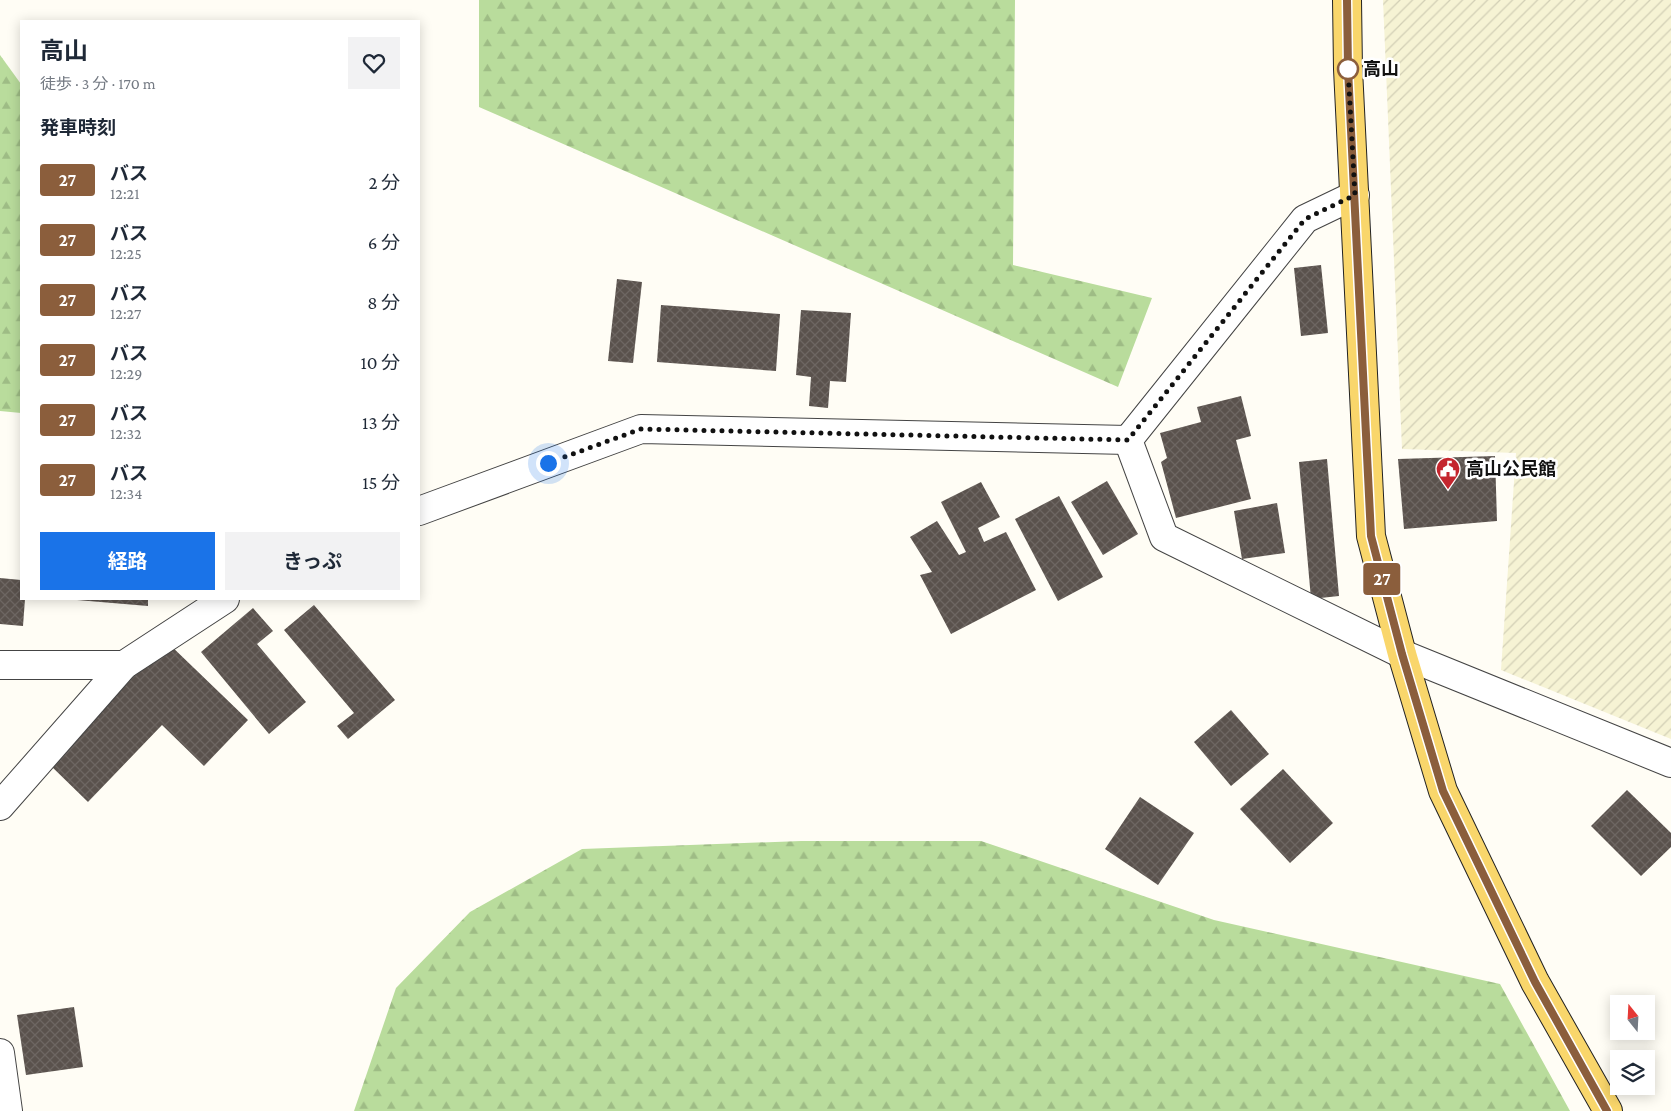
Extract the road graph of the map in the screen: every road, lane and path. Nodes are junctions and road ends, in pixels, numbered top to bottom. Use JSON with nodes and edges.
{"nodes":[{"id":1,"x":1347,"y":0,"type":"edge"},
{"id":2,"x":1355,"y":195,"type":"junction"},
{"id":3,"x":1128,"y":440,"type":"junction"},
{"id":4,"x":420,"y":511,"type":"edge"},
{"id":5,"x":223,"y":600,"type":"edge"},
{"id":6,"x":1402,"y":654,"type":"junction"},
{"id":7,"x":0,"y":665,"type":"edge"},
{"id":8,"x":124,"y":665,"type":"junction"},
{"id":9,"x":1671,"y":764,"type":"edge"},
{"id":10,"x":0,"y":806,"type":"edge"},
{"id":11,"x":0,"y":1054,"type":"edge"},
{"id":12,"x":8,"y":1111,"type":"edge"},
{"id":13,"x":1608,"y":1111,"type":"edge"}],
"edges":[{"from":1,"to":2,"type":"main road"},
{"from":2,"to":3,"type":"street"},
{"from":2,"to":6,"type":"main road"},
{"from":3,"to":4,"type":"street"},
{"from":3,"to":6,"type":"street"},
{"from":5,"to":8,"type":"street"},
{"from":6,"to":9,"type":"street"},
{"from":6,"to":13,"type":"main road"},
{"from":7,"to":8,"type":"street"},
{"from":8,"to":10,"type":"street"},
{"from":11,"to":12,"type":"street"}]}
